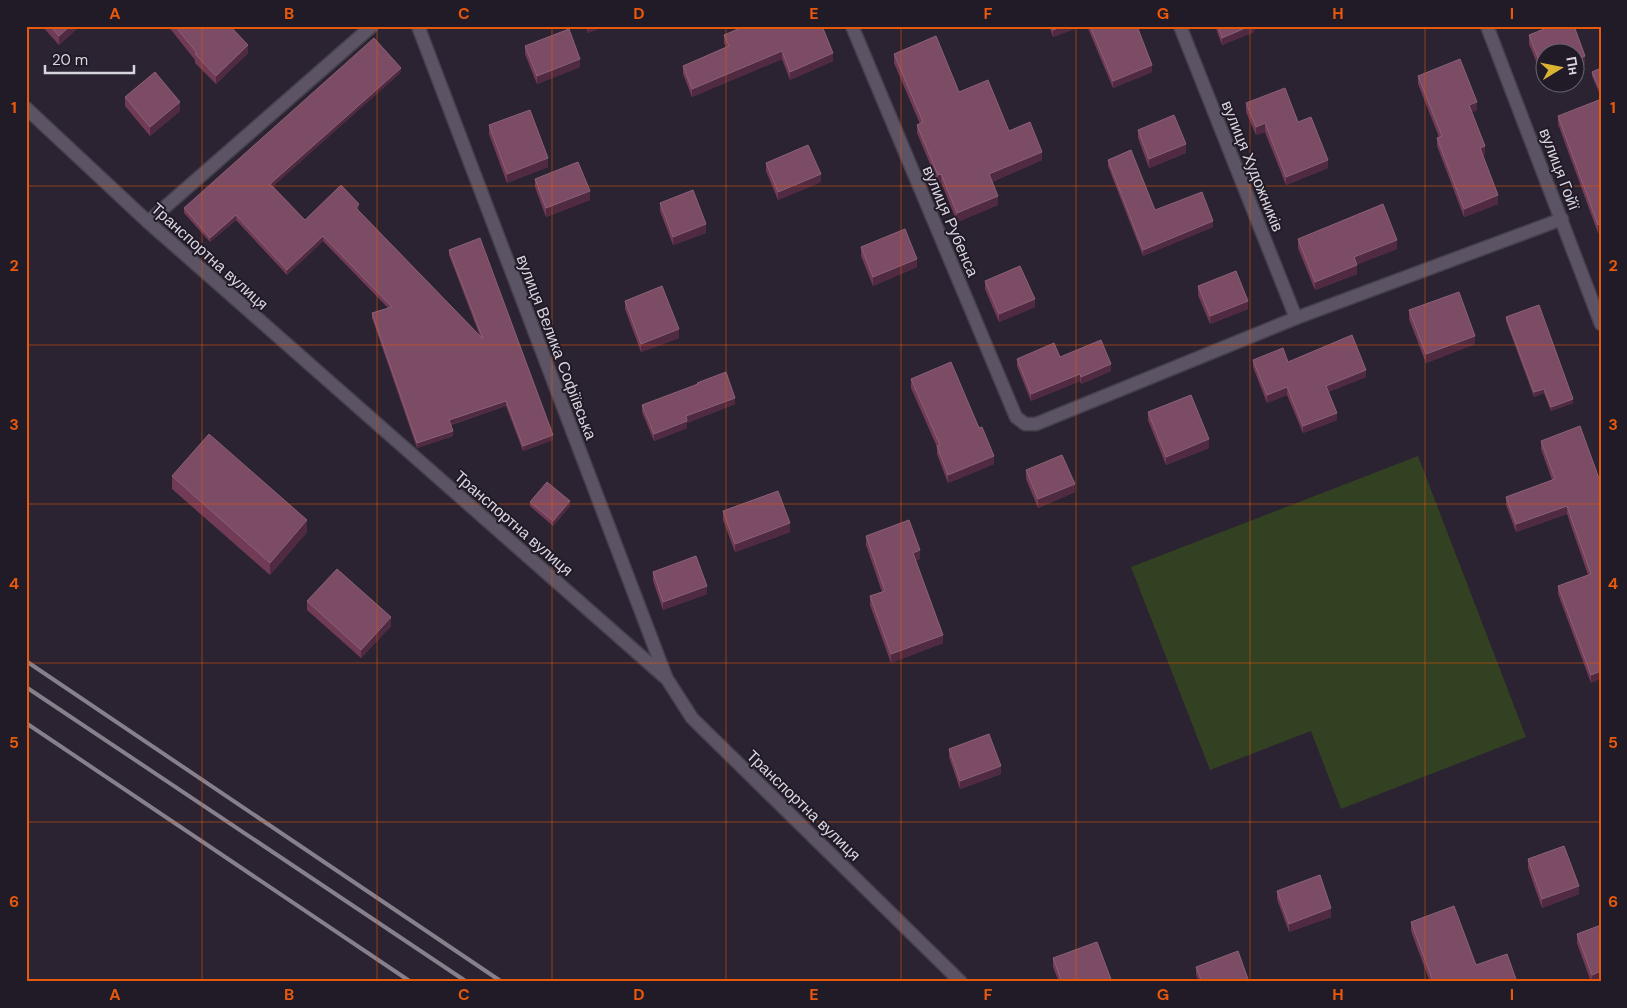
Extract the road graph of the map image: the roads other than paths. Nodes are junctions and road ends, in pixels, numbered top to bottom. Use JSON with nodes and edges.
{"nodes":[{"id":1,"x":372,"y":26,"type":"edge"},
{"id":2,"x":418,"y":26,"type":"edge"},
{"id":3,"x":852,"y":26,"type":"edge"},
{"id":4,"x":1180,"y":26,"type":"edge"},
{"id":5,"x":1487,"y":26,"type":"edge"},
{"id":6,"x":26,"y":108,"type":"edge"},
{"id":7,"x":1562,"y":219,"type":"junction"},
{"id":8,"x":148,"y":222,"type":"junction"},
{"id":9,"x":1296,"y":318,"type":"junction"},
{"id":10,"x":1601,"y":324,"type":"edge"},
{"id":11,"x":667,"y":679,"type":"junction"},
{"id":12,"x":962,"y":982,"type":"edge"}],
"edges":[{"from":1,"to":8,"type":"street"},
{"from":2,"to":11,"type":"street","name":"вулиця Велика Софіївська"},
{"from":3,"to":9,"type":"street","name":"вулиця Рубенса"},
{"from":4,"to":9,"type":"street","name":"вулиця Художників"},
{"from":5,"to":7,"type":"street","name":"вулиця Гойї"},
{"from":6,"to":8,"type":"street","name":"Транспортна вулиця"},
{"from":7,"to":9,"type":"street"},
{"from":7,"to":10,"type":"street","name":"вулиця Гойї"},
{"from":8,"to":11,"type":"street","name":"Транспортна вулиця"},
{"from":11,"to":12,"type":"street","name":"Транспортна вулиця"}]}
